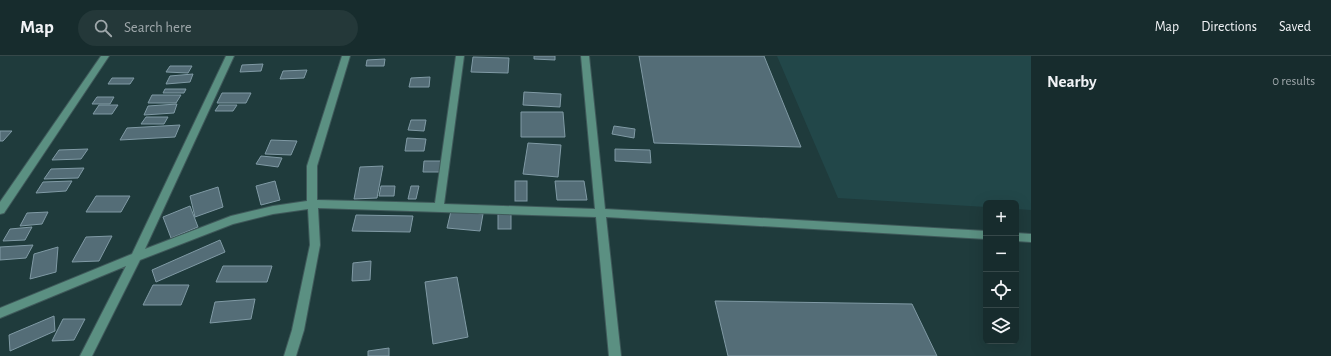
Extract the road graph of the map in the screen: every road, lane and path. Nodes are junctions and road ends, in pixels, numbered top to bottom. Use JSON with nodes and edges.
{"nodes":[{"id":1,"x":105,"y":56,"type":"edge"},
{"id":2,"x":230,"y":56,"type":"edge"},
{"id":3,"x":346,"y":56,"type":"edge"},
{"id":4,"x":460,"y":56,"type":"edge"},
{"id":5,"x":585,"y":56,"type":"edge"},
{"id":6,"x":314,"y":204,"type":"junction"},
{"id":7,"x":439,"y":207,"type":"junction"},
{"id":8,"x":0,"y":210,"type":"edge"},
{"id":9,"x":600,"y":213,"type":"junction"},
{"id":10,"x":983,"y":235,"type":"edge"},
{"id":11,"x":1019,"y":237,"type":"edge"},
{"id":12,"x":1031,"y":238,"type":"edge"},
{"id":13,"x":136,"y":257,"type":"junction"},
{"id":14,"x":0,"y":313,"type":"edge"},
{"id":15,"x":86,"y":356,"type":"edge"},
{"id":16,"x":290,"y":356,"type":"edge"},
{"id":17,"x":615,"y":356,"type":"edge"}],
"edges":[{"from":1,"to":8,"type":"street"},
{"from":2,"to":13,"type":"street"},
{"from":3,"to":6,"type":"street"},
{"from":4,"to":7,"type":"street"},
{"from":5,"to":9,"type":"street"},
{"from":6,"to":7,"type":"street"},
{"from":6,"to":13,"type":"street"},
{"from":6,"to":16,"type":"street"},
{"from":7,"to":9,"type":"street"},
{"from":9,"to":10,"type":"street"},
{"from":9,"to":17,"type":"street"},
{"from":11,"to":12,"type":"street"},
{"from":13,"to":14,"type":"street"},
{"from":13,"to":15,"type":"street"}]}
